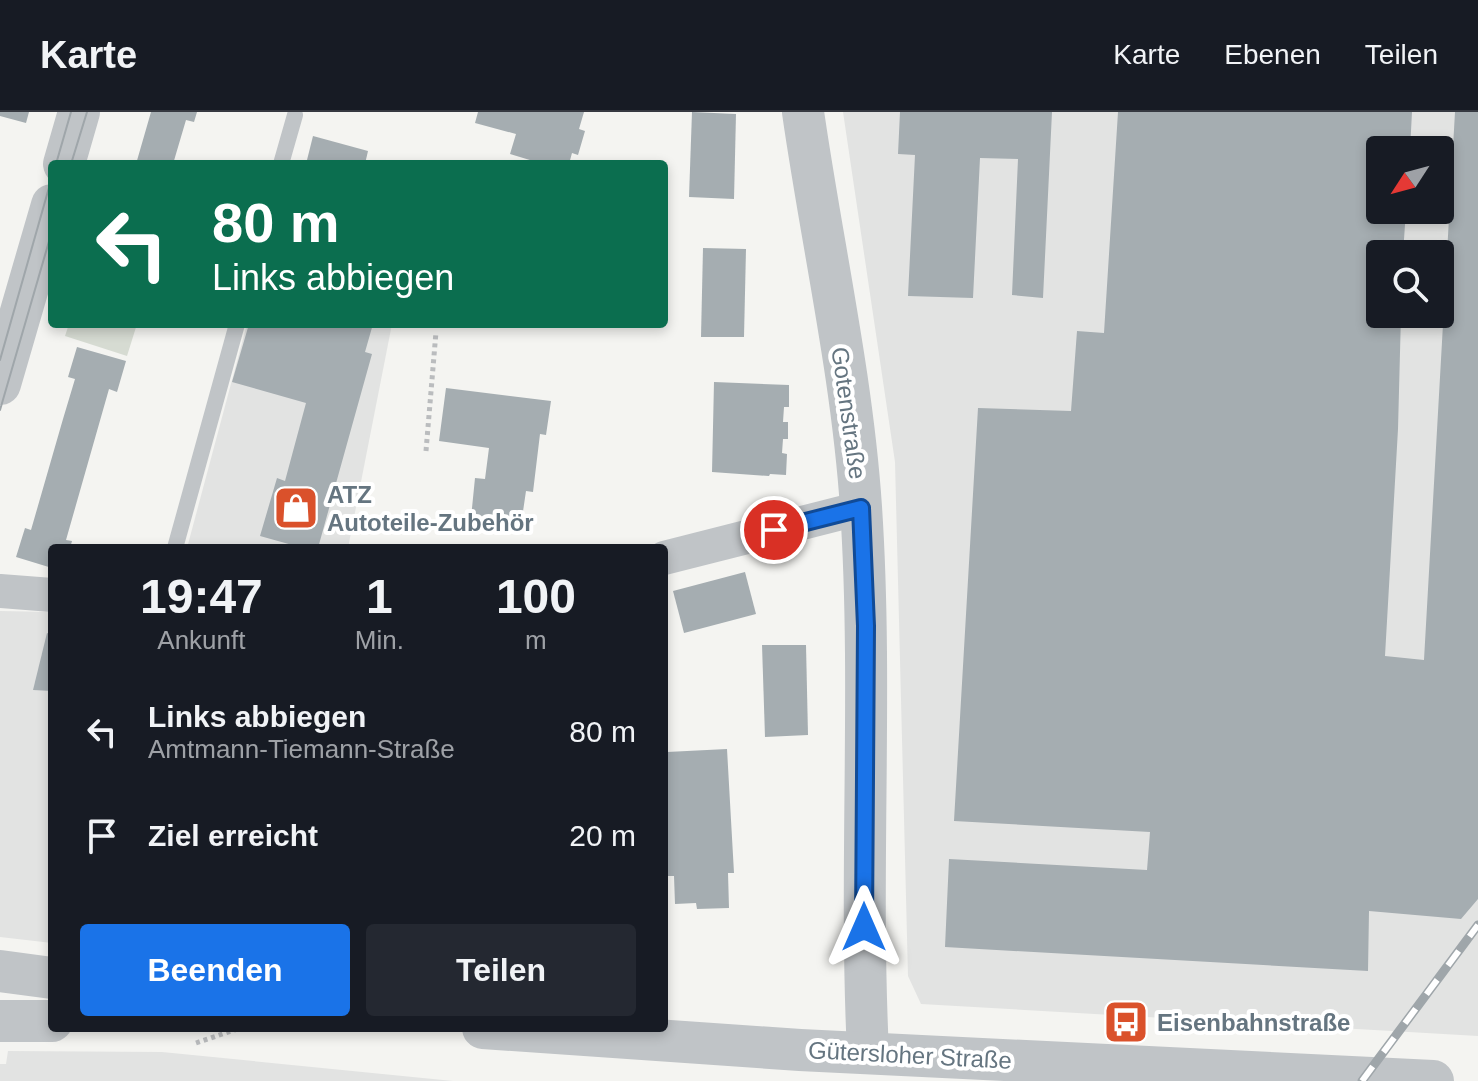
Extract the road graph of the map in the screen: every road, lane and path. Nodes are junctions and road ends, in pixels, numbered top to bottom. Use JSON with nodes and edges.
{"nodes":[{"id":1,"x":79,"y":112,"type":"edge"},
{"id":2,"x":803,"y":112,"type":"edge"},
{"id":3,"x":295,"y":115,"type":"dead end"},
{"id":4,"x":65,"y":160,"type":"edge"},
{"id":5,"x":282,"y":160,"type":"edge"},
{"id":6,"x":48,"y":219,"type":"edge"},
{"id":7,"x":236,"y":328,"type":"edge"},
{"id":8,"x":436,"y":332,"type":"dead end"},
{"id":9,"x":0,"y":384,"type":"edge"},
{"id":10,"x":426,"y":451,"type":"dead end"},
{"id":11,"x":861,"y":508,"type":"junction"},
{"id":12,"x":176,"y":544,"type":"edge"},
{"id":13,"x":668,"y":557,"type":"edge"},
{"id":14,"x":0,"y":591,"type":"edge"},
{"id":15,"x":48,"y":595,"type":"edge"},
{"id":16,"x":0,"y":971,"type":"edge"},
{"id":17,"x":48,"y":977,"type":"edge"},
{"id":18,"x":0,"y":1021,"type":"edge"},
{"id":19,"x":48,"y":1021,"type":"edge"},
{"id":20,"x":228,"y":1032,"type":"edge"},
{"id":21,"x":540,"y":1032,"type":"edge"},
{"id":22,"x":196,"y":1043,"type":"dead end"},
{"id":23,"x":868,"y":1052,"type":"junction"},
{"id":24,"x":1383,"y":1080,"type":"edge"},
{"id":25,"x":1433,"y":1081,"type":"edge"}],
"edges":[{"from":1,"to":4,"type":"street"},
{"from":2,"to":11,"type":"street","name":"Gotenstraße"},
{"from":3,"to":5,"type":"lane"},
{"from":6,"to":9,"type":"street"},
{"from":7,"to":12,"type":"lane"},
{"from":8,"to":10,"type":"path"},
{"from":11,"to":13,"type":"street"},
{"from":11,"to":23,"type":"street","name":"Gotenstraße"},
{"from":14,"to":15,"type":"street"},
{"from":16,"to":17,"type":"street"},
{"from":18,"to":19,"type":"street"},
{"from":20,"to":22,"type":"path"},
{"from":21,"to":23,"type":"street","name":"Gütersloher Straße"},
{"from":23,"to":24,"type":"street","name":"Gütersloher Straße"},
{"from":24,"to":25,"type":"street","name":"Gütersloher Straße"}]}
